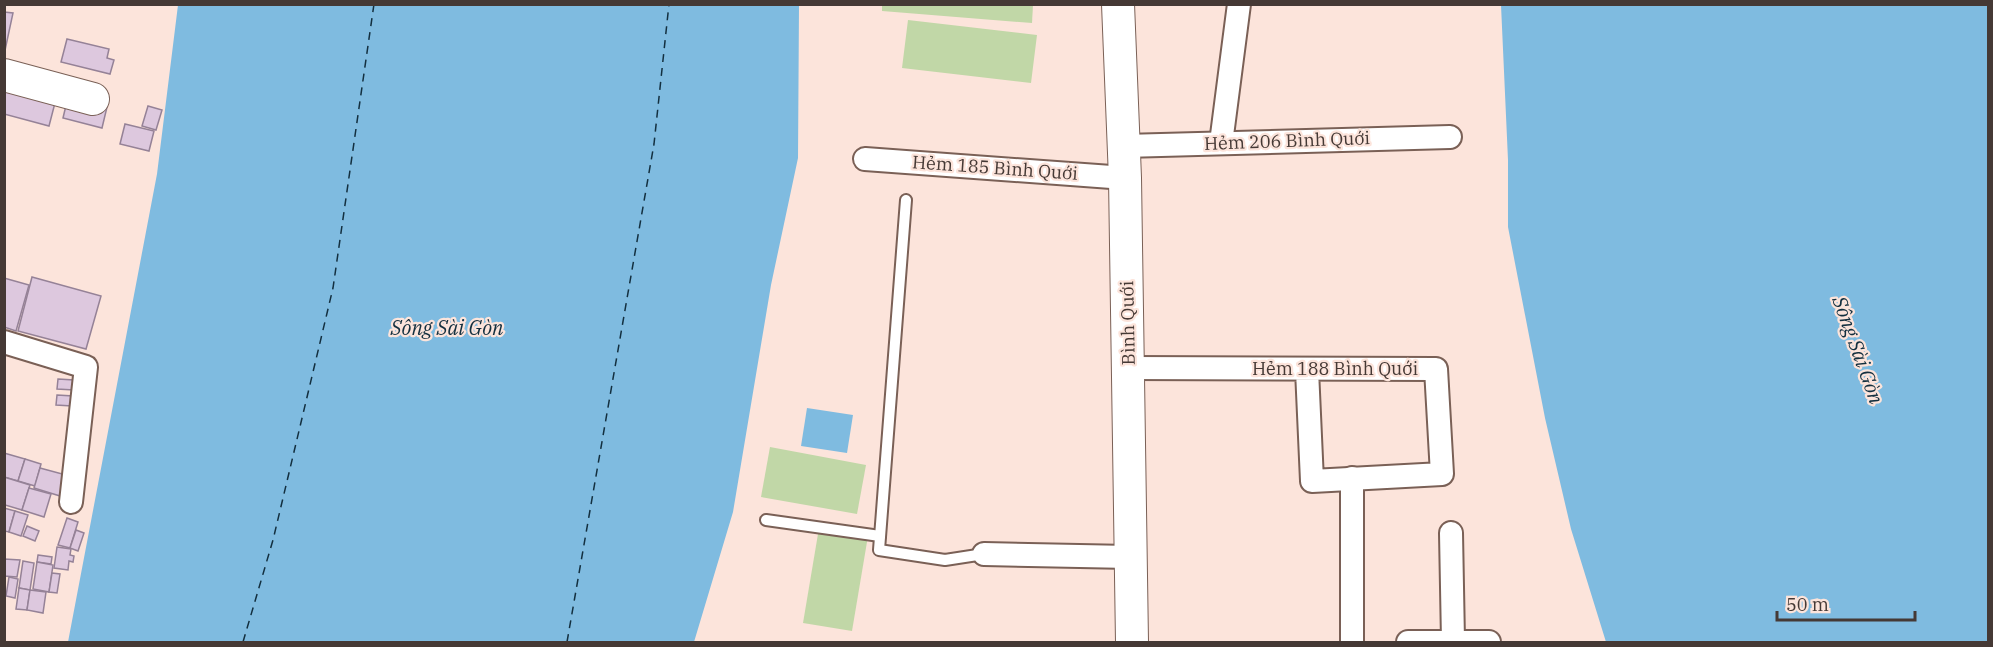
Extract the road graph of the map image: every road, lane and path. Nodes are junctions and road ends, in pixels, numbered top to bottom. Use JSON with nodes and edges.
{"nodes":[{"id":1,"x":1118,"y":4,"type":"edge"},
{"id":2,"x":1239,"y":4,"type":"edge"},
{"id":3,"x":4,"y":75,"type":"edge"},
{"id":4,"x":93,"y":99,"type":"dead end"},
{"id":5,"x":1450,"y":137,"type":"dead end"},
{"id":6,"x":1221,"y":143,"type":"junction"},
{"id":7,"x":1124,"y":146,"type":"junction"},
{"id":8,"x":865,"y":159,"type":"dead end"},
{"id":9,"x":1125,"y":178,"type":"junction"},
{"id":10,"x":906,"y":200,"type":"dead end"},
{"id":11,"x":4,"y":342,"type":"edge"},
{"id":12,"x":1129,"y":368,"type":"junction"},
{"id":13,"x":1307,"y":370,"type":"junction"},
{"id":14,"x":1352,"y":478,"type":"junction"},
{"id":15,"x":71,"y":502,"type":"dead end"},
{"id":16,"x":766,"y":520,"type":"dead end"},
{"id":17,"x":1451,"y":533,"type":"dead end"},
{"id":18,"x":880,"y":536,"type":"junction"},
{"id":19,"x":984,"y":554,"type":"joint"},
{"id":20,"x":1130,"y":557,"type":"junction"},
{"id":21,"x":1453,"y":641,"type":"junction"},
{"id":22,"x":1132,"y":642,"type":"edge"},
{"id":23,"x":1352,"y":642,"type":"edge"},
{"id":24,"x":1408,"y":642,"type":"edge"},
{"id":25,"x":1489,"y":642,"type":"edge"}],
"edges":[{"from":1,"to":7,"type":"main road","name":"Bình Quới"},
{"from":2,"to":6,"type":"street"},
{"from":3,"to":4,"type":"main road"},
{"from":5,"to":6,"type":"street","name":"Hẻm 206 Bình Quới"},
{"from":6,"to":7,"type":"street","name":"Hẻm 206 Bình Quới"},
{"from":7,"to":9,"type":"main road","name":"Bình Quới"},
{"from":8,"to":9,"type":"street","name":"Hẻm 185 Bình Quới"},
{"from":9,"to":12,"type":"main road","name":"Bình Quới"},
{"from":10,"to":18,"type":"lane"},
{"from":11,"to":15,"type":"street"},
{"from":12,"to":13,"type":"street","name":"Hẻm 188 Bình Quới"},
{"from":12,"to":20,"type":"main road","name":"Bình Quới"},
{"from":13,"to":14,"type":"street"},
{"from":13,"to":14,"type":"street","name":"Hẻm 188 Bình Quới"},
{"from":14,"to":23,"type":"street"},
{"from":16,"to":18,"type":"lane"},
{"from":17,"to":21,"type":"street"},
{"from":18,"to":19,"type":"lane"},
{"from":19,"to":20,"type":"street"},
{"from":20,"to":22,"type":"main road","name":"Bình Quới"},
{"from":21,"to":24,"type":"street"},
{"from":21,"to":25,"type":"street"}]}
